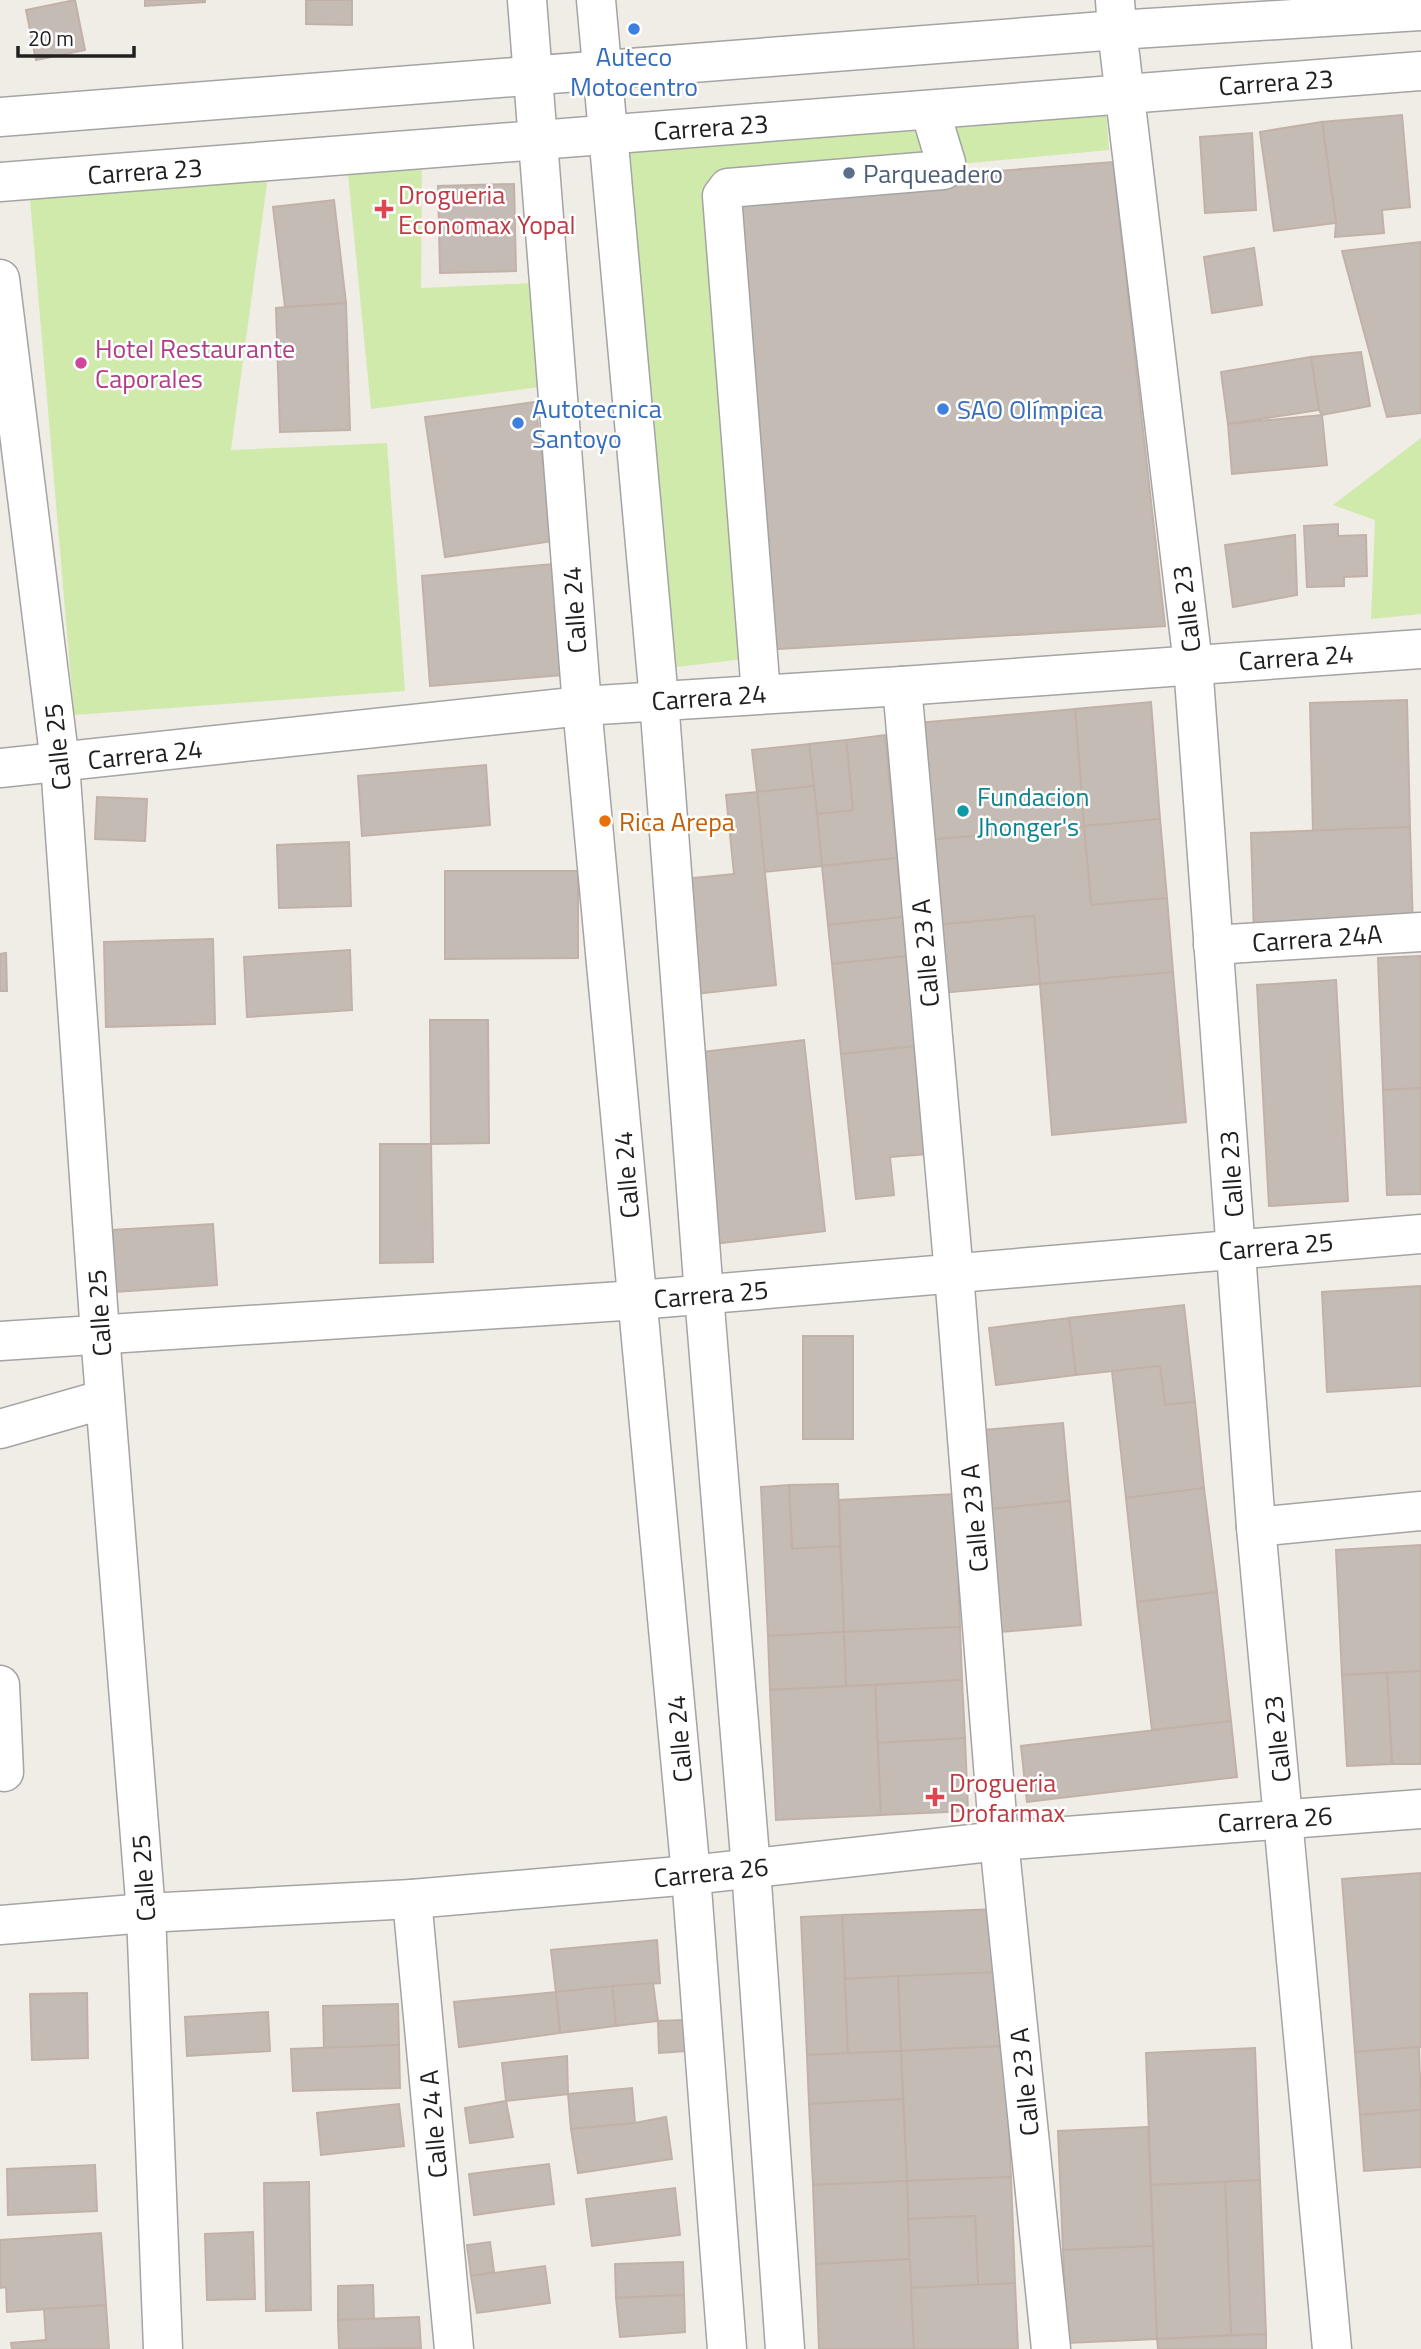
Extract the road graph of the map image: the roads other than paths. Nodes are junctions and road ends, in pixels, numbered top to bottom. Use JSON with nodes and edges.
{"nodes":[{"id":1,"x":527,"y":0,"type":"edge"},
{"id":2,"x":596,"y":0,"type":"edge"},
{"id":3,"x":1421,"y":11,"type":"edge"},
{"id":4,"x":1116,"y":15,"type":"edge"},
{"id":5,"x":602,"y":70,"type":"junction"},
{"id":6,"x":1421,"y":71,"type":"edge"},
{"id":7,"x":533,"y":75,"type":"junction"},
{"id":8,"x":1126,"y":94,"type":"junction"},
{"id":9,"x":930,"y":110,"type":"junction"},
{"id":10,"x":0,"y":117,"type":"edge"},
{"id":11,"x":607,"y":135,"type":"junction"},
{"id":12,"x":539,"y":140,"type":"junction"},
{"id":13,"x":0,"y":182,"type":"edge"},
{"id":14,"x":0,"y":279,"type":"edge"},
{"id":15,"x":1421,"y":649,"type":"edge"},
{"id":16,"x":1193,"y":664,"type":"junction"},
{"id":17,"x":902,"y":686,"type":"junction"},
{"id":18,"x":761,"y":694,"type":"junction"},
{"id":19,"x":659,"y":700,"type":"junction"},
{"id":20,"x":582,"y":706,"type":"junction"},
{"id":21,"x":60,"y":763,"type":"junction"},
{"id":22,"x":0,"y":768,"type":"edge"},
{"id":23,"x":1421,"y":932,"type":"edge"},
{"id":24,"x":1213,"y":945,"type":"junction"},
{"id":25,"x":1421,"y":1234,"type":"edge"},
{"id":26,"x":1237,"y":1250,"type":"junction"},
{"id":27,"x":954,"y":1274,"type":"junction"},
{"id":28,"x":704,"y":1295,"type":"junction"},
{"id":29,"x":638,"y":1300,"type":"junction"},
{"id":30,"x":100,"y":1334,"type":"junction"},
{"id":31,"x":0,"y":1341,"type":"edge"},
{"id":32,"x":105,"y":1399,"type":"junction"},
{"id":33,"x":0,"y":1429,"type":"edge"},
{"id":34,"x":1421,"y":1511,"type":"edge"},
{"id":35,"x":1256,"y":1527,"type":"junction"},
{"id":36,"x":0,"y":1685,"type":"edge"},
{"id":37,"x":4,"y":1772,"type":"dead end"},
{"id":38,"x":1421,"y":1809,"type":"edge"},
{"id":39,"x":1284,"y":1818,"type":"junction"},
{"id":40,"x":999,"y":1841,"type":"junction"},
{"id":41,"x":751,"y":1868,"type":"junction"},
{"id":42,"x":691,"y":1875,"type":"junction"},
{"id":43,"x":412,"y":1899,"type":"junction"},
{"id":44,"x":146,"y":1913,"type":"junction"},
{"id":45,"x":0,"y":1925,"type":"edge"},
{"id":46,"x":163,"y":2349,"type":"edge"},
{"id":47,"x":454,"y":2349,"type":"edge"},
{"id":48,"x":727,"y":2349,"type":"edge"},
{"id":49,"x":785,"y":2349,"type":"edge"},
{"id":50,"x":1051,"y":2349,"type":"edge"},
{"id":51,"x":1332,"y":2349,"type":"edge"}],
"edges":[{"from":1,"to":7,"type":"street","name":"Calle 24"},
{"from":2,"to":5,"type":"street"},
{"from":3,"to":4,"type":"street"},
{"from":4,"to":5,"type":"street"},
{"from":4,"to":8,"type":"street","name":"Calle 23"},
{"from":5,"to":7,"type":"street"},
{"from":5,"to":11,"type":"street"},
{"from":6,"to":8,"type":"street","name":"Carrera 23"},
{"from":7,"to":10,"type":"street"},
{"from":7,"to":12,"type":"street","name":"Calle 24"},
{"from":8,"to":9,"type":"street","name":"Carrera 23"},
{"from":8,"to":16,"type":"street","name":"Calle 23"},
{"from":9,"to":11,"type":"street","name":"Carrera 23"},
{"from":9,"to":18,"type":"street"},
{"from":11,"to":12,"type":"street","name":"Carrera 23"},
{"from":11,"to":19,"type":"street"},
{"from":12,"to":13,"type":"street","name":"Carrera 23"},
{"from":12,"to":20,"type":"street","name":"Calle 24"},
{"from":14,"to":21,"type":"street","name":"Calle 25"},
{"from":15,"to":16,"type":"street","name":"Carrera 24"},
{"from":16,"to":17,"type":"street","name":"Carrera 24"},
{"from":16,"to":24,"type":"street","name":"Calle 23"},
{"from":17,"to":18,"type":"street","name":"Carrera 24"},
{"from":17,"to":27,"type":"street","name":"Calle 23 A"},
{"from":18,"to":19,"type":"street","name":"Carrera 24"},
{"from":19,"to":20,"type":"street","name":"Carrera 24"},
{"from":19,"to":28,"type":"street"},
{"from":20,"to":21,"type":"street","name":"Carrera 24"},
{"from":20,"to":29,"type":"street","name":"Calle 24"},
{"from":21,"to":22,"type":"street","name":"Carrera 24"},
{"from":21,"to":30,"type":"street","name":"Calle 25"},
{"from":23,"to":24,"type":"street","name":"Carrera 24A"},
{"from":24,"to":26,"type":"street","name":"Calle 23"},
{"from":25,"to":26,"type":"street","name":"Carrera 25"},
{"from":26,"to":27,"type":"street","name":"Carrera 25"},
{"from":26,"to":35,"type":"street","name":"Calle 23"},
{"from":27,"to":28,"type":"street","name":"Carrera 25"},
{"from":27,"to":40,"type":"street","name":"Calle 23 A"},
{"from":28,"to":29,"type":"street","name":"Carrera 25"},
{"from":28,"to":41,"type":"street"},
{"from":29,"to":30,"type":"street","name":"Carrera 25"},
{"from":29,"to":42,"type":"street","name":"Calle 24"},
{"from":30,"to":31,"type":"street","name":"Carrera 25"},
{"from":30,"to":32,"type":"street","name":"Calle 25"},
{"from":32,"to":33,"type":"street"},
{"from":32,"to":44,"type":"street","name":"Calle 25"},
{"from":34,"to":35,"type":"street"},
{"from":35,"to":39,"type":"street","name":"Calle 23"},
{"from":36,"to":37,"type":"street"},
{"from":38,"to":39,"type":"street","name":"Carrera 26"},
{"from":39,"to":40,"type":"street","name":"Carrera 26"},
{"from":39,"to":51,"type":"street","name":"Calle 23"},
{"from":40,"to":41,"type":"street","name":"Carrera 26"},
{"from":40,"to":50,"type":"street","name":"Calle 23 A"},
{"from":41,"to":42,"type":"street","name":"Carrera 26"},
{"from":41,"to":49,"type":"street"},
{"from":42,"to":43,"type":"street","name":"Carrera 26"},
{"from":42,"to":48,"type":"street","name":"Calle 24"},
{"from":43,"to":44,"type":"street","name":"Carrera 26"},
{"from":43,"to":47,"type":"street","name":"Calle 24 A"},
{"from":44,"to":45,"type":"street","name":"Carrera 26"},
{"from":44,"to":46,"type":"street","name":"Calle 25"}]}
